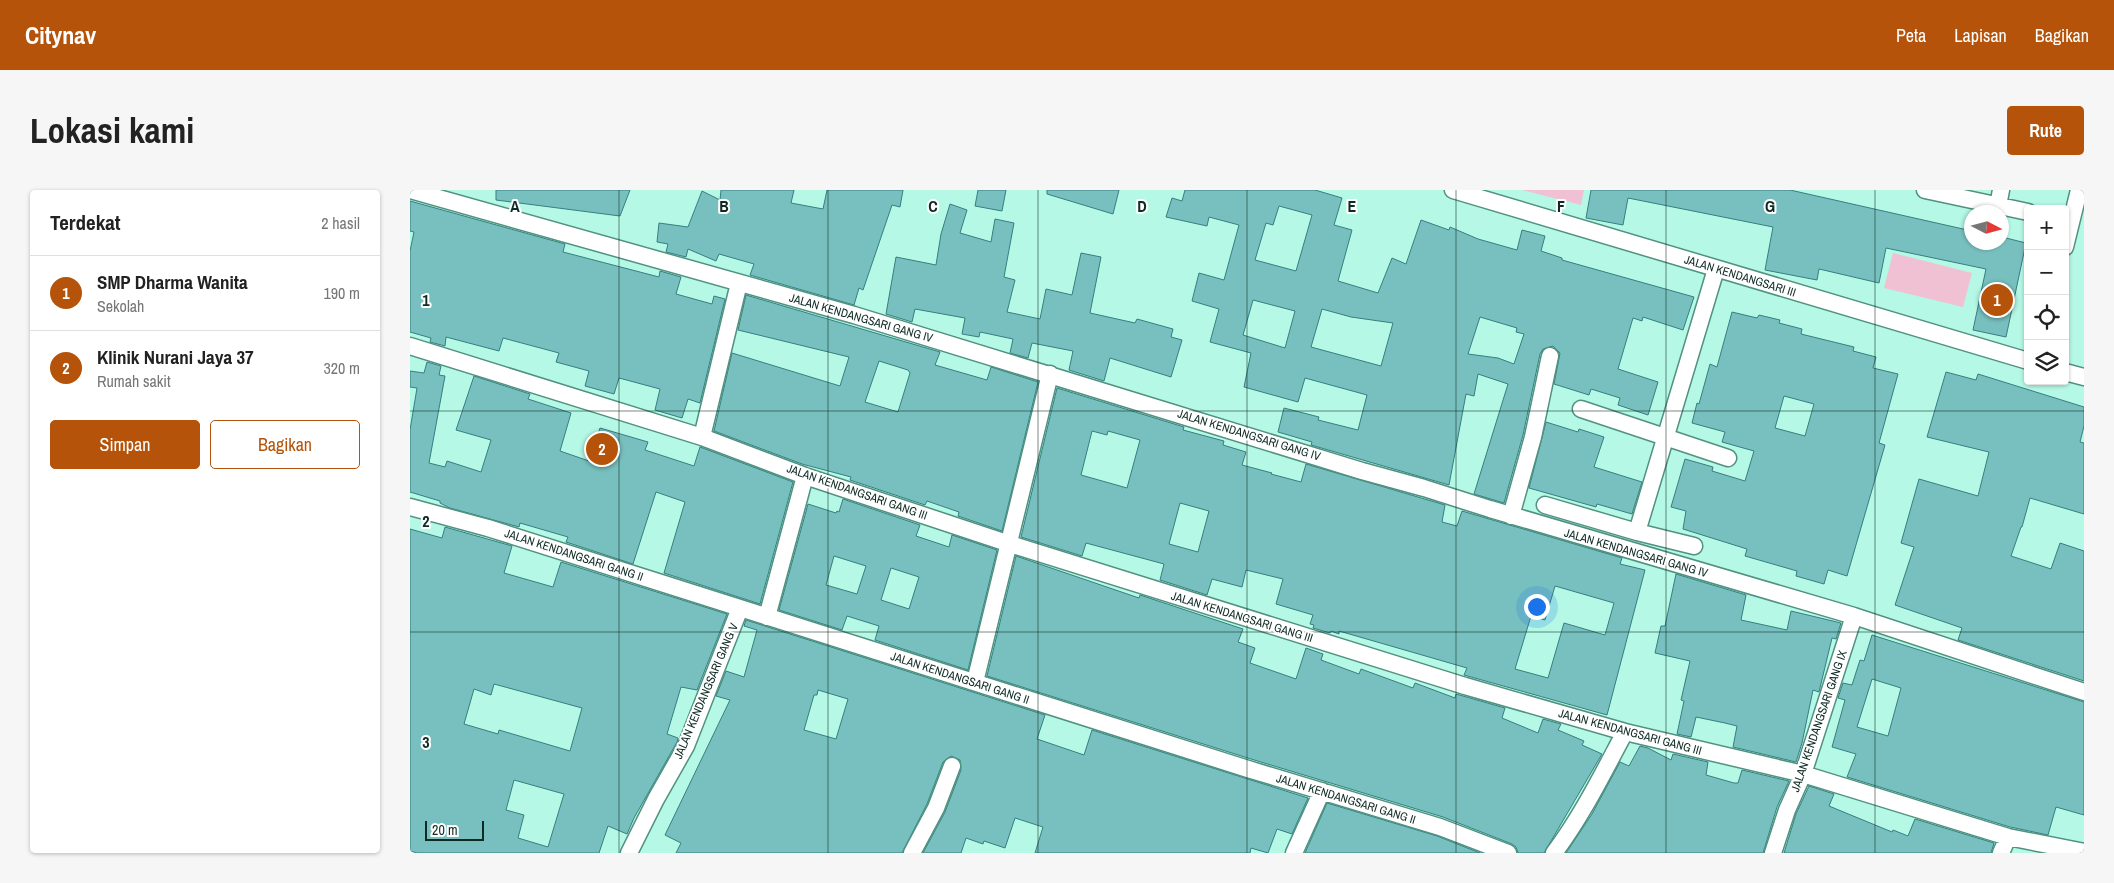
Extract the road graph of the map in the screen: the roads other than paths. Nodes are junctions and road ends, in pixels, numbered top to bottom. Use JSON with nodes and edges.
{"nodes":[{"id":1,"x":410,"y":190,"type":"edge"},
{"id":2,"x":1453,"y":190,"type":"edge"},
{"id":3,"x":1925,"y":190,"type":"edge"},
{"id":4,"x":2079,"y":190,"type":"edge"},
{"id":5,"x":2000,"y":198,"type":"edge"},
{"id":6,"x":2024,"y":210,"type":"edge"},
{"id":7,"x":2069,"y":220,"type":"edge"},
{"id":8,"x":1716,"y":269,"type":"junction"},
{"id":9,"x":738,"y":283,"type":"junction"},
{"id":10,"x":410,"y":346,"type":"edge"},
{"id":11,"x":1550,"y":356,"type":"dead end"},
{"id":12,"x":2024,"y":360,"type":"edge"},
{"id":13,"x":2069,"y":373,"type":"edge"},
{"id":14,"x":1050,"y":374,"type":"junction"},
{"id":15,"x":2084,"y":377,"type":"edge"},
{"id":16,"x":1581,"y":409,"type":"dead end"},
{"id":17,"x":702,"y":437,"type":"junction"},
{"id":18,"x":1665,"y":439,"type":"junction"},
{"id":19,"x":1728,"y":458,"type":"dead end"},
{"id":20,"x":805,"y":476,"type":"junction"},
{"id":21,"x":1545,"y":505,"type":"dead end"},
{"id":22,"x":410,"y":507,"type":"edge"},
{"id":23,"x":1511,"y":516,"type":"junction"},
{"id":24,"x":1637,"y":532,"type":"junction"},
{"id":25,"x":1010,"y":544,"type":"junction"},
{"id":26,"x":1694,"y":546,"type":"dead end"},
{"id":27,"x":740,"y":608,"type":"junction"},
{"id":28,"x":1854,"y":616,"type":"junction"},
{"id":29,"x":767,"y":617,"type":"junction"},
{"id":30,"x":975,"y":682,"type":"junction"},
{"id":31,"x":2084,"y":692,"type":"edge"},
{"id":32,"x":1625,"y":732,"type":"junction"},
{"id":33,"x":952,"y":766,"type":"dead end"},
{"id":34,"x":1803,"y":774,"type":"junction"},
{"id":35,"x":1322,"y":791,"type":"junction"},
{"id":36,"x":2008,"y":837,"type":"junction"},
{"id":37,"x":2084,"y":852,"type":"edge"},
{"id":38,"x":629,"y":853,"type":"edge"},
{"id":39,"x":912,"y":853,"type":"edge"},
{"id":40,"x":1294,"y":853,"type":"edge"},
{"id":41,"x":1508,"y":853,"type":"edge"},
{"id":42,"x":1554,"y":853,"type":"edge"},
{"id":43,"x":1773,"y":853,"type":"edge"},
{"id":44,"x":2001,"y":853,"type":"edge"}],
"edges":[{"from":1,"to":9,"type":"street","name":"JALAN KENDANGSARI GANG IV"},
{"from":2,"to":8,"type":"street","name":"JALAN KENDANGSARI III"},
{"from":3,"to":5,"type":"street"},
{"from":4,"to":7,"type":"street"},
{"from":5,"to":6,"type":"street"},
{"from":8,"to":12,"type":"street","name":"JALAN KENDANGSARI III"},
{"from":8,"to":18,"type":"street"},
{"from":9,"to":14,"type":"street","name":"JALAN KENDANGSARI GANG IV"},
{"from":9,"to":17,"type":"street"},
{"from":10,"to":17,"type":"street","name":"JALAN KENDANGSARI GANG III"},
{"from":11,"to":23,"type":"street"},
{"from":13,"to":15,"type":"street"},
{"from":14,"to":23,"type":"street","name":"JALAN KENDANGSARI GANG IV"},
{"from":14,"to":25,"type":"street"},
{"from":16,"to":18,"type":"street"},
{"from":17,"to":20,"type":"street","name":"JALAN KENDANGSARI GANG III"},
{"from":18,"to":19,"type":"street"},
{"from":18,"to":24,"type":"street"},
{"from":20,"to":25,"type":"street","name":"JALAN KENDANGSARI GANG III"},
{"from":20,"to":29,"type":"street"},
{"from":21,"to":24,"type":"street"},
{"from":22,"to":27,"type":"street","name":"JALAN KENDANGSARI GANG II"},
{"from":23,"to":28,"type":"street","name":"JALAN KENDANGSARI GANG IV"},
{"from":24,"to":26,"type":"street"},
{"from":25,"to":30,"type":"street"},
{"from":25,"to":32,"type":"street","name":"JALAN KENDANGSARI GANG III"},
{"from":27,"to":29,"type":"street","name":"JALAN KENDANGSARI GANG II"},
{"from":27,"to":38,"type":"street","name":"JALAN KENDANGSARI GANG V"},
{"from":28,"to":31,"type":"street","name":"JALAN KENDANGSARI GANG IV"},
{"from":28,"to":34,"type":"street","name":"JALAN KENDANGSARI GANG IX"},
{"from":29,"to":30,"type":"street","name":"JALAN KENDANGSARI GANG II"},
{"from":30,"to":35,"type":"street","name":"JALAN KENDANGSARI GANG II"},
{"from":32,"to":34,"type":"street","name":"JALAN KENDANGSARI GANG III"},
{"from":32,"to":42,"type":"street"},
{"from":33,"to":39,"type":"street"},
{"from":34,"to":36,"type":"street","name":"JALAN KENDANGSARI GANG III"},
{"from":34,"to":43,"type":"street","name":"JALAN KENDANGSARI GANG IX"},
{"from":35,"to":40,"type":"street"},
{"from":35,"to":41,"type":"street","name":"JALAN KENDANGSARI GANG II"},
{"from":36,"to":37,"type":"street","name":"JALAN KENDANGSARI GANG III"},
{"from":36,"to":44,"type":"street"}]}
